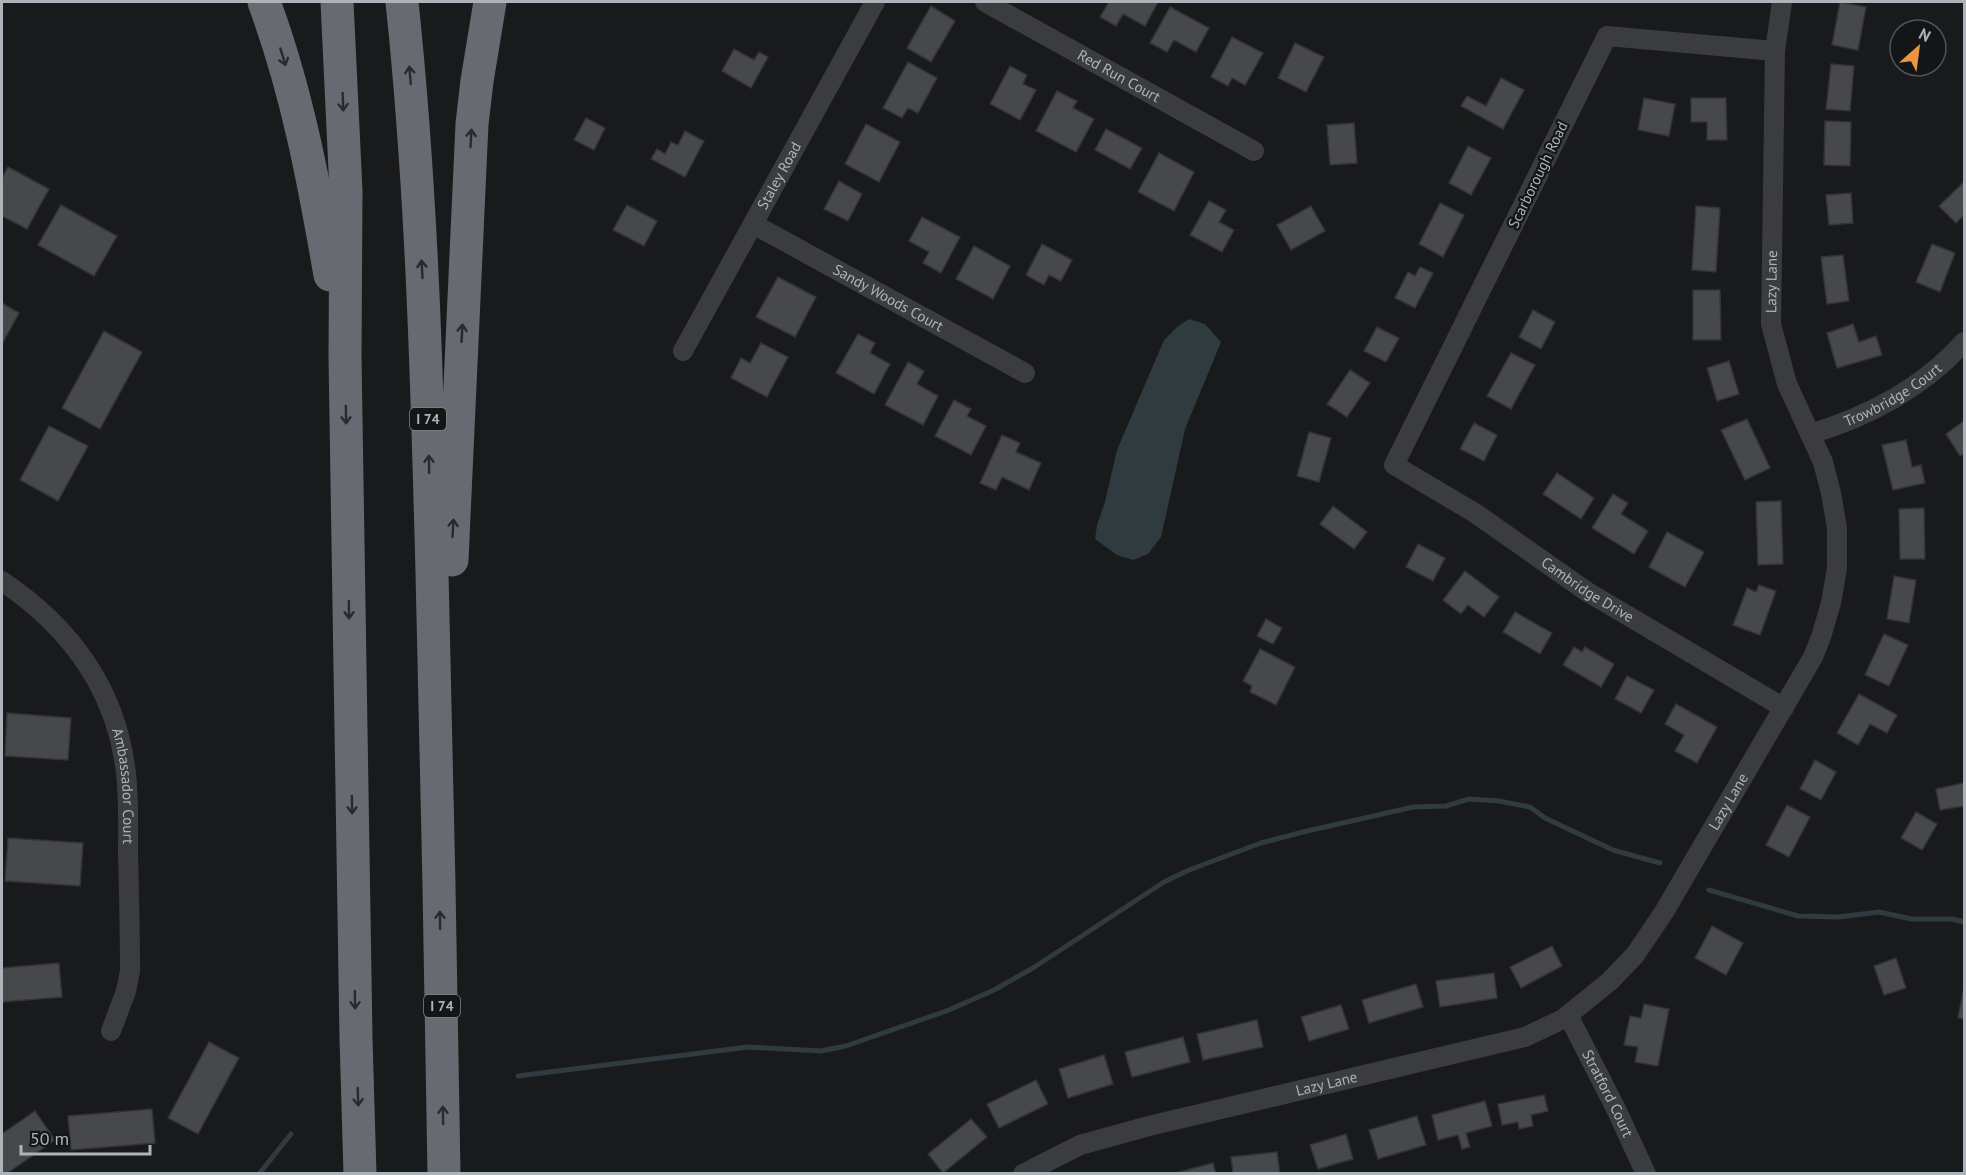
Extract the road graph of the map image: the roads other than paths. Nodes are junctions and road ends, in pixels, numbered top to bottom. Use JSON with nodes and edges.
{"nodes":[{"id":1,"x":264,"y":2,"type":"edge"},
{"id":2,"x":337,"y":2,"type":"edge"},
{"id":3,"x":402,"y":2,"type":"edge"},
{"id":4,"x":490,"y":2,"type":"edge"},
{"id":5,"x":875,"y":2,"type":"edge"},
{"id":6,"x":985,"y":2,"type":"edge"},
{"id":7,"x":1782,"y":2,"type":"edge"},
{"id":8,"x":1775,"y":51,"type":"junction"},
{"id":9,"x":1254,"y":151,"type":"dead end"},
{"id":10,"x":753,"y":224,"type":"junction"},
{"id":11,"x":1965,"y":342,"type":"edge"},
{"id":12,"x":683,"y":351,"type":"dead end"},
{"id":13,"x":345,"y":357,"type":"junction"},
{"id":14,"x":1025,"y":373,"type":"dead end"},
{"id":15,"x":1810,"y":434,"type":"junction"},
{"id":16,"x":1394,"y":465,"type":"joint"},
{"id":17,"x":2,"y":581,"type":"edge"},
{"id":18,"x":1784,"y":708,"type":"junction"},
{"id":19,"x":439,"y":838,"type":"junction"},
{"id":20,"x":1568,"y":1015,"type":"junction"},
{"id":21,"x":111,"y":1031,"type":"dead end"},
{"id":22,"x":360,"y":1173,"type":"edge"},
{"id":23,"x":444,"y":1173,"type":"edge"},
{"id":24,"x":1023,"y":1173,"type":"edge"},
{"id":25,"x":1646,"y":1173,"type":"edge"}],
"edges":[{"from":1,"to":13,"type":"highway","one_way":true},
{"from":2,"to":13,"type":"highway","one_way":true},
{"from":19,"to":3,"type":"highway","number":"I 74","one_way":true},
{"from":19,"to":4,"type":"highway","one_way":true},
{"from":5,"to":10,"type":"street","name":"Staley Road"},
{"from":6,"to":9,"type":"street","name":"Red Run Court"},
{"from":7,"to":8,"type":"street","name":"Lazy Lane"},
{"from":8,"to":15,"type":"street","name":"Lazy Lane"},
{"from":8,"to":16,"type":"street","name":"Scarborough Road"},
{"from":10,"to":12,"type":"street","name":"Staley Road"},
{"from":10,"to":14,"type":"street","name":"Sandy Woods Court"},
{"from":11,"to":15,"type":"street","name":"Trowbridge Court"},
{"from":13,"to":22,"type":"highway","one_way":true},
{"from":15,"to":18,"type":"street","name":"Lazy Lane"},
{"from":16,"to":18,"type":"street","name":"Cambridge Drive"},
{"from":17,"to":21,"type":"street","name":"Ambassador Court"},
{"from":18,"to":20,"type":"street","name":"Lazy Lane"},
{"from":23,"to":19,"type":"highway","number":"I 74","one_way":true},
{"from":20,"to":24,"type":"street","name":"Lazy Lane"},
{"from":20,"to":25,"type":"street","name":"Stratford Court"}]}
